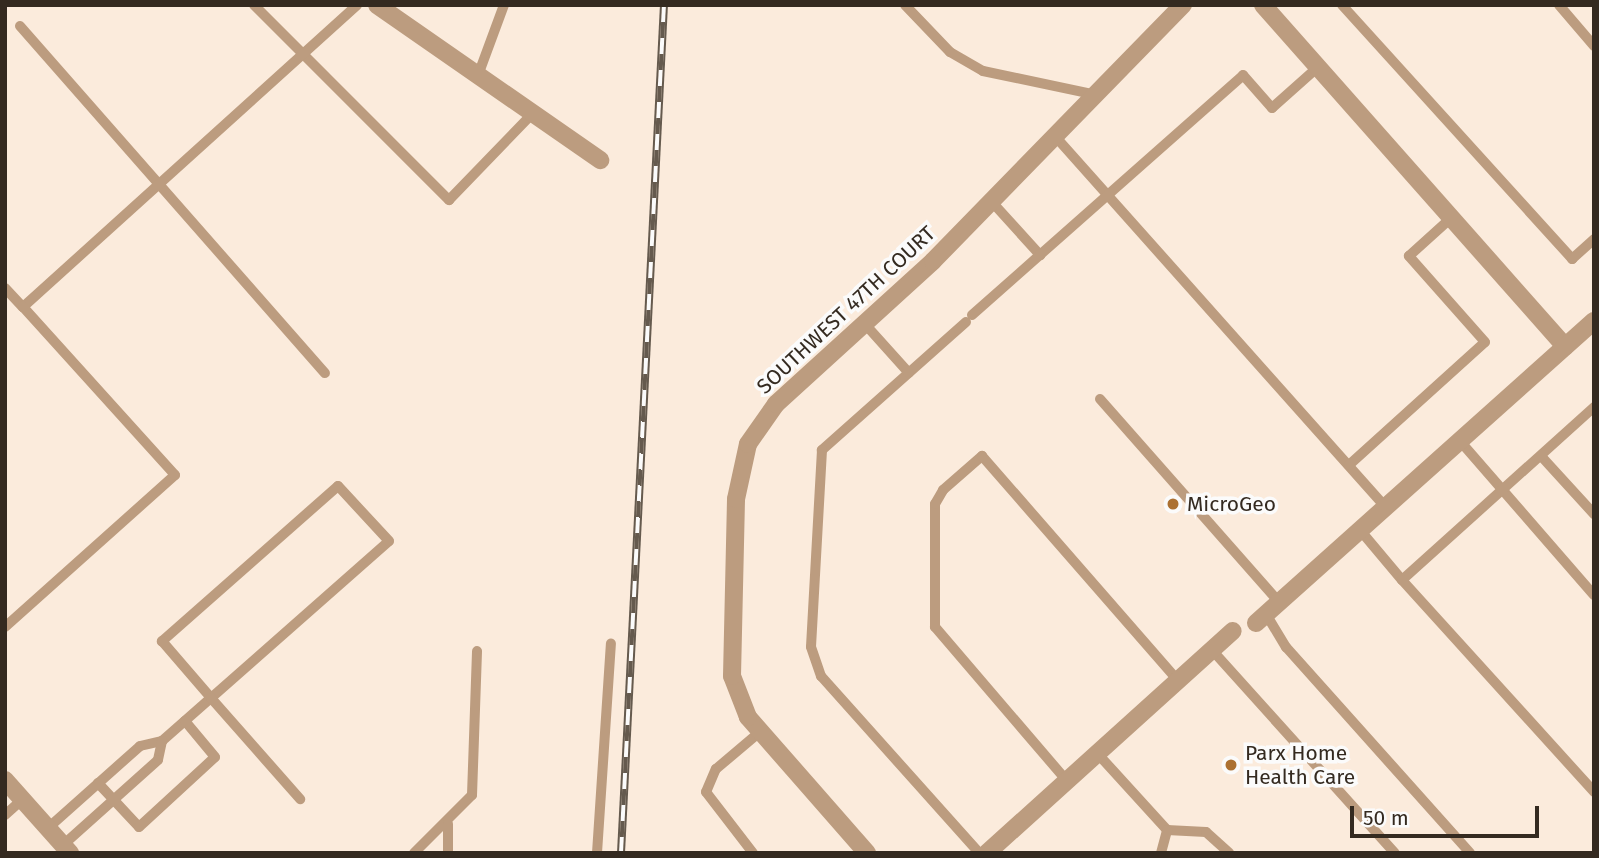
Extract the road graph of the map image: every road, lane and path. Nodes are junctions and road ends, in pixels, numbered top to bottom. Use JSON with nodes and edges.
{"nodes":[{"id":1,"x":254,"y":5,"type":"edge"},
{"id":2,"x":357,"y":5,"type":"edge"},
{"id":3,"x":377,"y":5,"type":"edge"},
{"id":4,"x":504,"y":5,"type":"edge"},
{"id":5,"x":905,"y":5,"type":"edge"},
{"id":6,"x":1183,"y":5,"type":"edge"},
{"id":7,"x":1264,"y":5,"type":"edge"},
{"id":8,"x":1342,"y":5,"type":"edge"},
{"id":9,"x":1559,"y":5,"type":"edge"},
{"id":10,"x":20,"y":26,"type":"dead end"},
{"id":11,"x":1593,"y":42,"type":"edge"},
{"id":12,"x":302,"y":55,"type":"junction"},
{"id":13,"x":1318,"y":66,"type":"junction"},
{"id":14,"x":477,"y":79,"type":"junction"},
{"id":15,"x":1093,"y":94,"type":"junction"},
{"id":16,"x":531,"y":115,"type":"junction"},
{"id":17,"x":1054,"y":135,"type":"junction"},
{"id":18,"x":600,"y":160,"type":"dead end"},
{"id":19,"x":161,"y":180,"type":"junction"},
{"id":20,"x":1107,"y":195,"type":"junction"},
{"id":21,"x":992,"y":202,"type":"junction"},
{"id":22,"x":1451,"y":218,"type":"junction"},
{"id":23,"x":1594,"y":239,"type":"edge"},
{"id":24,"x":1040,"y":255,"type":"junction"},
{"id":25,"x":5,"y":288,"type":"edge"},
{"id":26,"x":23,"y":307,"type":"junction"},
{"id":27,"x":1594,"y":321,"type":"edge"},
{"id":28,"x":864,"y":323,"type":"junction"},
{"id":29,"x":1565,"y":346,"type":"junction"},
{"id":30,"x":325,"y":373,"type":"dead end"},
{"id":31,"x":909,"y":373,"type":"junction"},
{"id":32,"x":1100,"y":399,"type":"dead end"},
{"id":33,"x":1594,"y":407,"type":"edge"},
{"id":34,"x":1460,"y":441,"type":"junction"},
{"id":35,"x":1541,"y":456,"type":"junction"},
{"id":36,"x":1349,"y":464,"type":"junction"},
{"id":37,"x":1503,"y":492,"type":"junction"},
{"id":38,"x":1386,"y":507,"type":"junction"},
{"id":39,"x":1593,"y":513,"type":"edge"},
{"id":40,"x":1360,"y":530,"type":"junction"},
{"id":41,"x":1402,"y":580,"type":"junction"},
{"id":42,"x":1594,"y":595,"type":"edge"},
{"id":43,"x":1267,"y":613,"type":"junction"},
{"id":44,"x":5,"y":626,"type":"edge"},
{"id":45,"x":1233,"y":631,"type":"dead end"},
{"id":46,"x":611,"y":643,"type":"dead end"},
{"id":47,"x":1212,"y":650,"type":"junction"},
{"id":48,"x":477,"y":651,"type":"dead end"},
{"id":49,"x":1178,"y":681,"type":"junction"},
{"id":50,"x":211,"y":698,"type":"junction"},
{"id":51,"x":185,"y":721,"type":"junction"},
{"id":52,"x":761,"y":731,"type":"junction"},
{"id":53,"x":162,"y":741,"type":"junction"},
{"id":54,"x":1097,"y":753,"type":"junction"},
{"id":55,"x":5,"y":780,"type":"edge"},
{"id":56,"x":1067,"y":780,"type":"junction"},
{"id":57,"x":99,"y":783,"type":"junction"},
{"id":58,"x":1594,"y":792,"type":"edge"},
{"id":59,"x":23,"y":799,"type":"junction"},
{"id":60,"x":300,"y":799,"type":"dead end"},
{"id":61,"x":114,"y":800,"type":"junction"},
{"id":62,"x":5,"y":815,"type":"edge"},
{"id":63,"x":448,"y":824,"type":"junction"},
{"id":64,"x":48,"y":828,"type":"junction"},
{"id":65,"x":1167,"y":830,"type":"junction"},
{"id":66,"x":67,"y":849,"type":"edge"},
{"id":67,"x":414,"y":853,"type":"edge"},
{"id":68,"x":448,"y":853,"type":"edge"},
{"id":69,"x":597,"y":853,"type":"edge"},
{"id":70,"x":753,"y":853,"type":"edge"},
{"id":71,"x":867,"y":853,"type":"edge"},
{"id":72,"x":979,"y":853,"type":"edge"},
{"id":73,"x":987,"y":853,"type":"edge"},
{"id":74,"x":1161,"y":853,"type":"edge"},
{"id":75,"x":1229,"y":853,"type":"edge"},
{"id":76,"x":1395,"y":853,"type":"edge"},
{"id":77,"x":1470,"y":853,"type":"edge"}],
"edges":[{"from":1,"to":12,"type":"lane"},
{"from":2,"to":12,"type":"lane"},
{"from":3,"to":14,"type":"street"},
{"from":4,"to":14,"type":"lane"},
{"from":5,"to":15,"type":"lane"},
{"from":6,"to":15,"type":"street","name":"SOUTHWEST 47TH COURT"},
{"from":7,"to":13,"type":"street"},
{"from":8,"to":23,"type":"lane"},
{"from":9,"to":11,"type":"lane"},
{"from":10,"to":19,"type":"lane"},
{"from":12,"to":16,"type":"lane"},
{"from":12,"to":19,"type":"lane"},
{"from":13,"to":20,"type":"lane"},
{"from":13,"to":22,"type":"street"},
{"from":14,"to":16,"type":"street"},
{"from":15,"to":17,"type":"street","name":"SOUTHWEST 47TH COURT"},
{"from":16,"to":18,"type":"street"},
{"from":17,"to":20,"type":"lane"},
{"from":17,"to":21,"type":"street","name":"SOUTHWEST 47TH COURT"},
{"from":19,"to":26,"type":"lane"},
{"from":19,"to":30,"type":"lane"},
{"from":20,"to":24,"type":"lane"},
{"from":20,"to":36,"type":"lane"},
{"from":21,"to":24,"type":"lane"},
{"from":21,"to":28,"type":"street","name":"SOUTHWEST 47TH COURT"},
{"from":22,"to":29,"type":"street"},
{"from":22,"to":36,"type":"lane"},
{"from":24,"to":31,"type":"lane"},
{"from":25,"to":26,"type":"lane"},
{"from":26,"to":44,"type":"lane"},
{"from":27,"to":29,"type":"street"},
{"from":28,"to":31,"type":"lane"},
{"from":28,"to":52,"type":"street","name":"SOUTHWEST 47TH COURT"},
{"from":29,"to":34,"type":"street"},
{"from":31,"to":72,"type":"lane"},
{"from":32,"to":43,"type":"lane"},
{"from":33,"to":35,"type":"lane"},
{"from":34,"to":37,"type":"lane"},
{"from":34,"to":38,"type":"street"},
{"from":35,"to":37,"type":"lane"},
{"from":35,"to":39,"type":"lane"},
{"from":36,"to":38,"type":"lane"},
{"from":37,"to":41,"type":"lane"},
{"from":37,"to":42,"type":"lane"},
{"from":38,"to":40,"type":"street"},
{"from":40,"to":41,"type":"lane"},
{"from":40,"to":43,"type":"street"},
{"from":41,"to":58,"type":"lane"},
{"from":43,"to":77,"type":"lane"},
{"from":45,"to":47,"type":"street"},
{"from":46,"to":69,"type":"lane"},
{"from":47,"to":49,"type":"street"},
{"from":47,"to":76,"type":"lane"},
{"from":48,"to":63,"type":"lane"},
{"from":49,"to":54,"type":"street"},
{"from":49,"to":56,"type":"lane"},
{"from":50,"to":50,"type":"lane"},
{"from":50,"to":51,"type":"lane"},
{"from":50,"to":60,"type":"lane"},
{"from":51,"to":53,"type":"lane"},
{"from":51,"to":61,"type":"lane"},
{"from":52,"to":70,"type":"lane"},
{"from":52,"to":71,"type":"street","name":"SOUTHWEST 47TH COURT"},
{"from":53,"to":57,"type":"lane"},
{"from":53,"to":61,"type":"lane"},
{"from":54,"to":56,"type":"street"},
{"from":54,"to":65,"type":"lane"},
{"from":55,"to":59,"type":"street"},
{"from":56,"to":73,"type":"street"},
{"from":57,"to":61,"type":"lane"},
{"from":57,"to":64,"type":"lane"},
{"from":59,"to":62,"type":"lane"},
{"from":59,"to":64,"type":"street"},
{"from":61,"to":66,"type":"lane"},
{"from":63,"to":67,"type":"lane"},
{"from":63,"to":68,"type":"lane"},
{"from":64,"to":66,"type":"street"},
{"from":65,"to":74,"type":"lane"},
{"from":65,"to":75,"type":"lane"}]}
